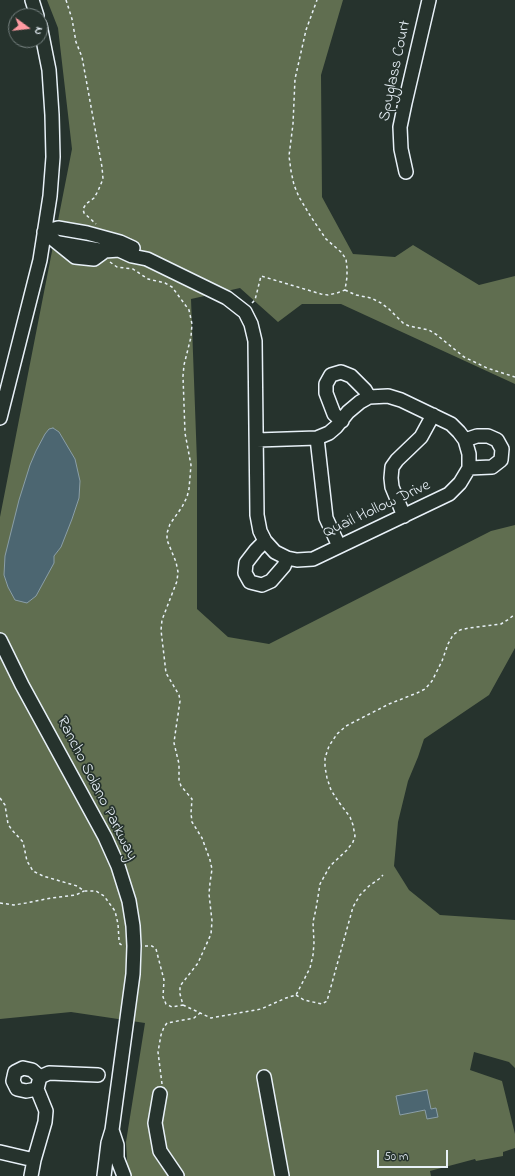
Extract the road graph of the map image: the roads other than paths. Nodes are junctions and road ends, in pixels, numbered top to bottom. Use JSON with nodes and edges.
{"nodes":[{"id":1,"x":429,"y":0,"type":"edge"},
{"id":2,"x":45,"y":48,"type":"edge"},
{"id":3,"x":406,"y":172,"type":"dead end"},
{"id":4,"x":44,"y":232,"type":"junction"},
{"id":5,"x":103,"y":242,"type":"junction"},
{"id":6,"x":369,"y":397,"type":"junction"},
{"id":7,"x":433,"y":416,"type":"junction"},
{"id":8,"x":0,"y":418,"type":"edge"},
{"id":9,"x":342,"y":421,"type":"junction"},
{"id":10,"x":317,"y":438,"type":"junction"},
{"id":11,"x":257,"y":440,"type":"junction"},
{"id":12,"x":465,"y":440,"type":"junction"},
{"id":13,"x":469,"y":468,"type":"junction"},
{"id":14,"x":404,"y":516,"type":"junction"},
{"id":15,"x":265,"y":541,"type":"junction"},
{"id":16,"x":339,"y":546,"type":"junction"},
{"id":17,"x":287,"y":558,"type":"junction"},
{"id":18,"x":0,"y":640,"type":"edge"},
{"id":19,"x":98,"y":1074,"type":"dead end"},
{"id":20,"x":264,"y":1076,"type":"dead end"},
{"id":21,"x":160,"y":1094,"type":"road end"},
{"id":22,"x":112,"y":1130,"type":"junction"},
{"id":23,"x":0,"y":1152,"type":"edge"},
{"id":24,"x":34,"y":1160,"type":"junction"},
{"id":25,"x":103,"y":1174,"type":"edge"},
{"id":26,"x":31,"y":1176,"type":"edge"},
{"id":27,"x":121,"y":1176,"type":"edge"},
{"id":28,"x":124,"y":1176,"type":"edge"},
{"id":29,"x":177,"y":1176,"type":"edge"},
{"id":30,"x":282,"y":1176,"type":"edge"}],
"edges":[{"from":1,"to":3,"type":"street","name":"Spyglass Court"},
{"from":2,"to":4,"type":"street"},
{"from":4,"to":5,"type":"street"},
{"from":4,"to":5,"type":"street"},
{"from":4,"to":8,"type":"street"},
{"from":5,"to":11,"type":"street"},
{"from":6,"to":7,"type":"street"},
{"from":6,"to":9,"type":"street"},
{"from":6,"to":9,"type":"street"},
{"from":7,"to":12,"type":"street"},
{"from":7,"to":14,"type":"street"},
{"from":9,"to":10,"type":"street"},
{"from":10,"to":11,"type":"street"},
{"from":10,"to":16,"type":"street"},
{"from":11,"to":15,"type":"street"},
{"from":12,"to":13,"type":"street"},
{"from":12,"to":13,"type":"street"},
{"from":13,"to":14,"type":"street","name":"Quail Hollow Drive"},
{"from":14,"to":16,"type":"street","name":"Quail Hollow Drive"},
{"from":15,"to":17,"type":"street"},
{"from":15,"to":17,"type":"street"},
{"from":16,"to":17,"type":"street","name":"Quail Hollow Drive"},
{"from":18,"to":22,"type":"street","name":"Rancho Solano Parkway"},
{"from":19,"to":24,"type":"street"},
{"from":20,"to":30,"type":"street"},
{"from":21,"to":29,"type":"street"},
{"from":22,"to":25,"type":"street","name":"Rancho Solano Parkway"},
{"from":22,"to":28,"type":"street","name":"Rancho Solano Parkway"},
{"from":23,"to":24,"type":"street"},
{"from":24,"to":26,"type":"street"},
{"from":25,"to":27,"type":"street","name":"Rancho Solano Parkway"}]}
